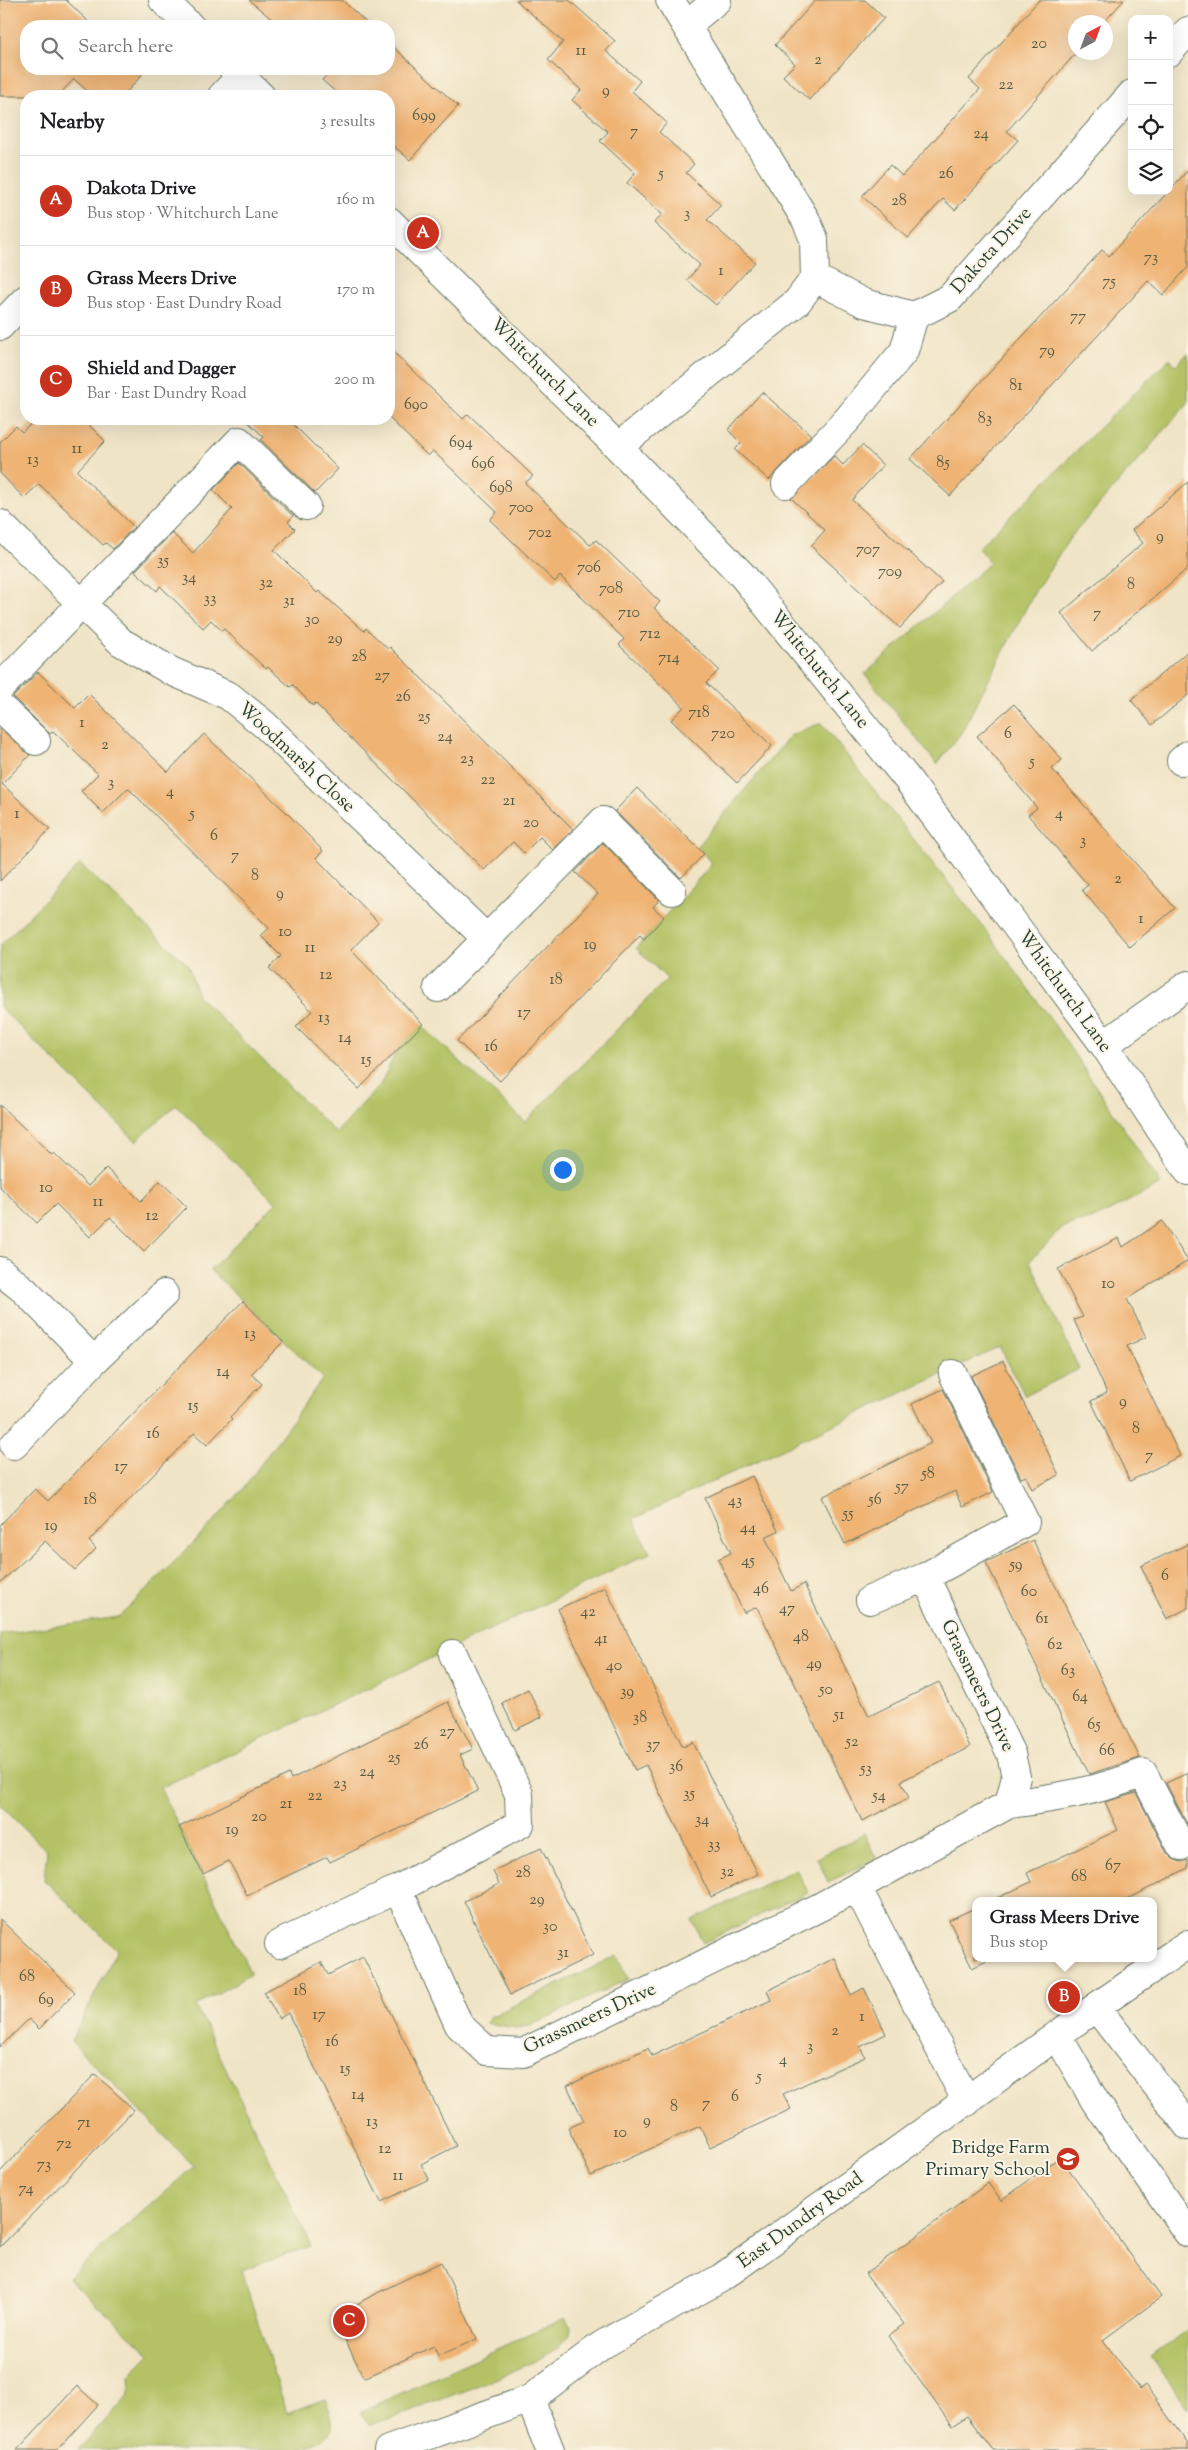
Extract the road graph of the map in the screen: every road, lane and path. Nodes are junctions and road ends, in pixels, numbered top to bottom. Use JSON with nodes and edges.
{"nodes":[{"id":1,"x":163,"y":0,"type":"edge"},
{"id":2,"x":670,"y":0,"type":"edge"},
{"id":3,"x":717,"y":0,"type":"edge"},
{"id":4,"x":184,"y":20,"type":"edge"},
{"id":5,"x":686,"y":26,"type":"junction"},
{"id":6,"x":1188,"y":31,"type":"edge"},
{"id":7,"x":1173,"y":48,"type":"edge"},
{"id":8,"x":236,"y":75,"type":"edge"},
{"id":9,"x":239,"y":75,"type":"edge"},
{"id":10,"x":226,"y":90,"type":"edge"},
{"id":11,"x":255,"y":90,"type":"edge"},
{"id":12,"x":1128,"y":98,"type":"edge"},
{"id":13,"x":395,"y":227,"type":"edge"},
{"id":14,"x":815,"y":278,"type":"junction"},
{"id":15,"x":20,"y":305,"type":"edge"},
{"id":16,"x":914,"y":316,"type":"junction"},
{"id":17,"x":0,"y":326,"type":"edge"},
{"id":18,"x":618,"y":447,"type":"junction"},
{"id":19,"x":786,"y":484,"type":"dead end"},
{"id":20,"x":306,"y":506,"type":"dead end"},
{"id":21,"x":0,"y":524,"type":"edge"},
{"id":22,"x":82,"y":604,"type":"junction"},
{"id":23,"x":0,"y":688,"type":"edge"},
{"id":24,"x":0,"y":707,"type":"edge"},
{"id":25,"x":36,"y":741,"type":"dead end"},
{"id":26,"x":672,"y":891,"type":"dead end"},
{"id":27,"x":486,"y":938,"type":"junction"},
{"id":28,"x":1188,"y":985,"type":"edge"},
{"id":29,"x":438,"y":988,"type":"dead end"},
{"id":30,"x":1104,"y":1045,"type":"junction"},
{"id":31,"x":1188,"y":1171,"type":"edge"},
{"id":32,"x":0,"y":1271,"type":"edge"},
{"id":33,"x":164,"y":1294,"type":"dead end"},
{"id":34,"x":94,"y":1361,"type":"junction"},
{"id":35,"x":953,"y":1374,"type":"dead end"},
{"id":36,"x":14,"y":1444,"type":"dead end"},
{"id":37,"x":925,"y":1577,"type":"junction"},
{"id":38,"x":870,"y":1600,"type":"dead end"},
{"id":39,"x":453,"y":1654,"type":"dead end"},
{"id":40,"x":1009,"y":1804,"type":"junction"},
{"id":41,"x":1181,"y":1846,"type":"dead end"},
{"id":42,"x":857,"y":1887,"type":"junction"},
{"id":43,"x":398,"y":1889,"type":"junction"},
{"id":44,"x":279,"y":1944,"type":"dead end"},
{"id":45,"x":1188,"y":1944,"type":"edge"},
{"id":46,"x":1096,"y":2007,"type":"junction"},
{"id":47,"x":1057,"y":2035,"type":"junction"},
{"id":48,"x":967,"y":2102,"type":"junction"},
{"id":49,"x":1188,"y":2126,"type":"edge"},
{"id":50,"x":1188,"y":2233,"type":"edge"},
{"id":51,"x":530,"y":2399,"type":"junction"},
{"id":52,"x":388,"y":2450,"type":"edge"},
{"id":53,"x":550,"y":2450,"type":"edge"}],
"edges":[{"from":1,"to":4,"type":"street"},
{"from":2,"to":5,"type":"street"},
{"from":3,"to":5,"type":"street"},
{"from":5,"to":14,"type":"street"},
{"from":6,"to":7,"type":"street"},
{"from":8,"to":10,"type":"street"},
{"from":9,"to":11,"type":"street"},
{"from":12,"to":16,"type":"street","name":"Dakota Drive"},
{"from":13,"to":18,"type":"street","name":"Whitchurch Lane"},
{"from":14,"to":16,"type":"street"},
{"from":14,"to":18,"type":"street"},
{"from":15,"to":17,"type":"street"},
{"from":16,"to":19,"type":"street"},
{"from":18,"to":30,"type":"street","name":"Whitchurch Lane"},
{"from":20,"to":22,"type":"street"},
{"from":21,"to":22,"type":"street","name":"Woodmarsh Close"},
{"from":22,"to":23,"type":"street"},
{"from":22,"to":27,"type":"street","name":"Woodmarsh Close"},
{"from":24,"to":25,"type":"street"},
{"from":26,"to":27,"type":"street"},
{"from":27,"to":29,"type":"street"},
{"from":28,"to":30,"type":"street"},
{"from":30,"to":31,"type":"street","name":"Whitchurch Lane"},
{"from":32,"to":34,"type":"street"},
{"from":33,"to":34,"type":"street"},
{"from":34,"to":36,"type":"street"},
{"from":35,"to":37,"type":"street"},
{"from":37,"to":38,"type":"street"},
{"from":37,"to":40,"type":"street","name":"Grassmeers Drive"},
{"from":39,"to":43,"type":"street"},
{"from":40,"to":41,"type":"street"},
{"from":40,"to":42,"type":"street","name":"Grassmeers Drive"},
{"from":42,"to":43,"type":"street","name":"Grassmeers Drive"},
{"from":42,"to":48,"type":"street"},
{"from":43,"to":44,"type":"street"},
{"from":45,"to":46,"type":"street","name":"East Dundry Road"},
{"from":46,"to":47,"type":"street","name":"East Dundry Road"},
{"from":46,"to":49,"type":"street"},
{"from":47,"to":48,"type":"street","name":"East Dundry Road"},
{"from":47,"to":50,"type":"street"},
{"from":48,"to":51,"type":"street","name":"East Dundry Road"},
{"from":51,"to":52,"type":"street","name":"East Dundry Road"},
{"from":51,"to":53,"type":"street"}]}
